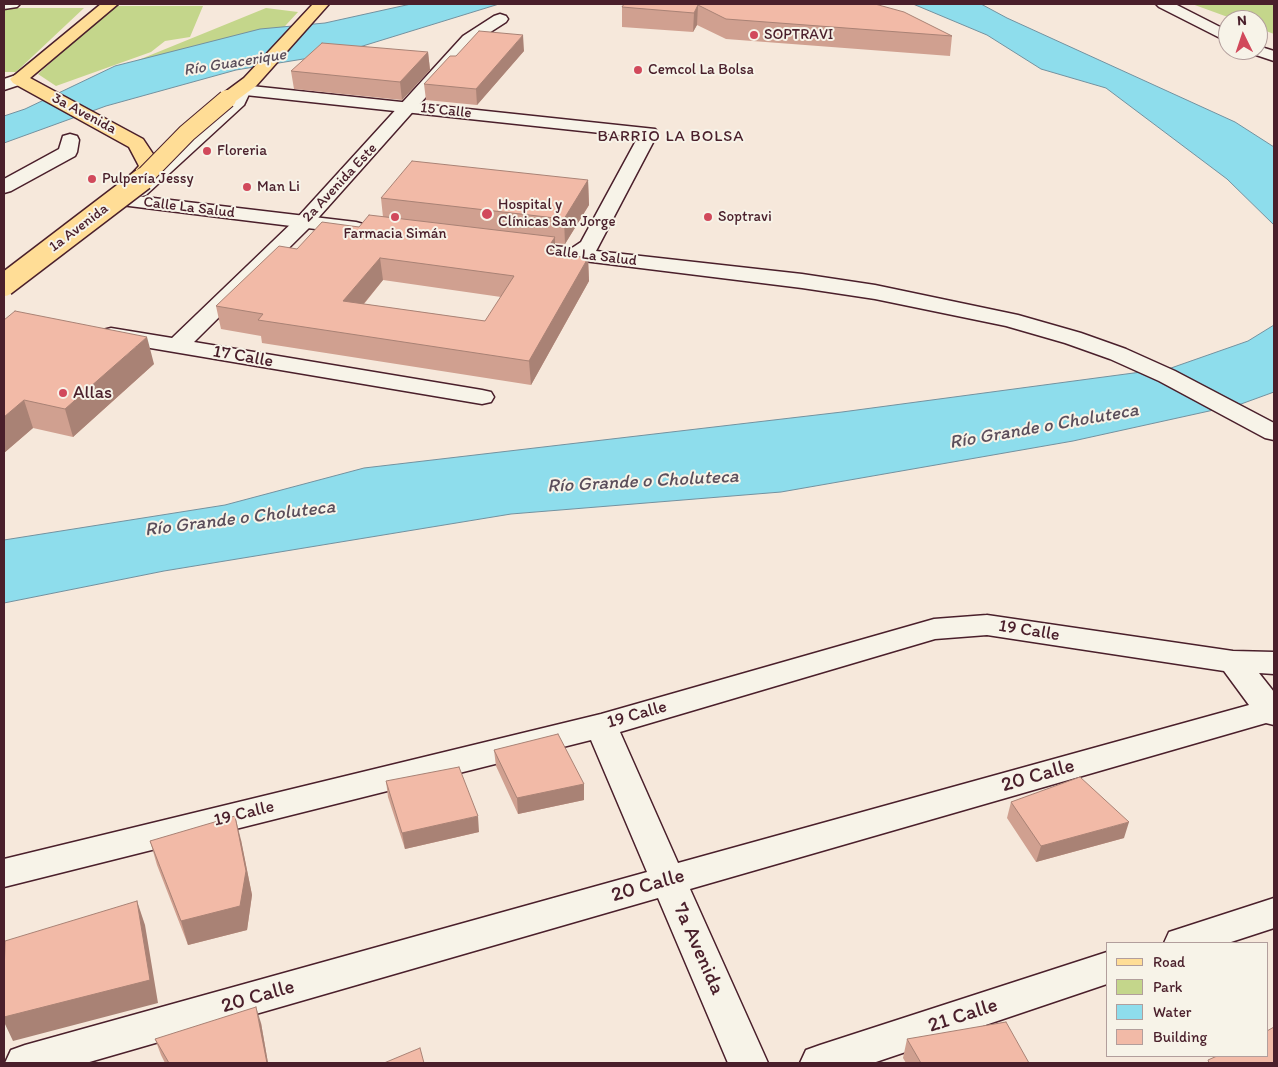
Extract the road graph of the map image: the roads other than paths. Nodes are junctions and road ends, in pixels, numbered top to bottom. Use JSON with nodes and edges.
{"nodes":[{"id":1,"x":4,"y":4,"type":"edge"},
{"id":2,"x":12,"y":4,"type":"edge"},
{"id":3,"x":110,"y":4,"type":"edge"},
{"id":4,"x":1164,"y":4,"type":"edge"},
{"id":5,"x":319,"y":6,"type":"edge"},
{"id":6,"x":500,"y":19,"type":"dead end"},
{"id":7,"x":1218,"y":32,"type":"edge"},
{"id":8,"x":14,"y":83,"type":"edge"},
{"id":9,"x":240,"y":90,"type":"junction"},
{"id":10,"x":409,"y":107,"type":"junction"},
{"id":11,"x":70,"y":140,"type":"dead end"},
{"id":12,"x":144,"y":154,"type":"junction"},
{"id":13,"x":4,"y":187,"type":"edge"},
{"id":14,"x":128,"y":201,"type":"junction"},
{"id":15,"x":304,"y":222,"type":"junction"},
{"id":16,"x":372,"y":230,"type":"edge"},
{"id":17,"x":498,"y":245,"type":"edge"},
{"id":18,"x":586,"y":253,"type":"junction"},
{"id":19,"x":4,"y":274,"type":"edge"},
{"id":20,"x":4,"y":285,"type":"edge"},
{"id":21,"x":4,"y":296,"type":"edge"},
{"id":22,"x":90,"y":332,"type":"edge"},
{"id":23,"x":177,"y":346,"type":"junction"},
{"id":24,"x":482,"y":397,"type":"dead end"},
{"id":25,"x":1274,"y":433,"type":"edge"},
{"id":26,"x":1233,"y":662,"type":"junction"},
{"id":27,"x":1274,"y":663,"type":"edge"},
{"id":28,"x":1273,"y":712,"type":"edge"},
{"id":29,"x":601,"y":726,"type":"junction"},
{"id":30,"x":4,"y":873,"type":"edge"},
{"id":31,"x":668,"y":880,"type":"junction"},
{"id":32,"x":1274,"y":913,"type":"edge"},
{"id":33,"x":1185,"y":942,"type":"edge"},
{"id":34,"x":1106,"y":968,"type":"edge"},
{"id":35,"x":25,"y":1063,"type":"edge"},
{"id":36,"x":748,"y":1063,"type":"edge"},
{"id":37,"x":820,"y":1063,"type":"edge"}],
"edges":[{"from":1,"to":2,"type":"street"},
{"from":3,"to":8,"type":"main road","name":"3a Avenida"},
{"from":4,"to":7,"type":"street"},
{"from":5,"to":9,"type":"main road","name":"1a Avenida"},
{"from":6,"to":10,"type":"street","name":"2a Avenida Este"},
{"from":8,"to":12,"type":"main road","name":"3a Avenida"},
{"from":9,"to":10,"type":"street","name":"15 Calle"},
{"from":9,"to":14,"type":"street","name":"1a Avenida"},
{"from":9,"to":20,"type":"main road","name":"1a Avenida","bridge":true},
{"from":10,"to":15,"type":"street","name":"2a Avenida Este"},
{"from":10,"to":18,"type":"street","name":"15 Calle"},
{"from":11,"to":13,"type":"street"},
{"from":12,"to":14,"type":"main road"},
{"from":12,"to":19,"type":"main road"},
{"from":14,"to":15,"type":"street","name":"Calle La Salud"},
{"from":14,"to":21,"type":"street","name":"1a Avenida"},
{"from":15,"to":16,"type":"street","name":"Calle La Salud"},
{"from":15,"to":23,"type":"street","name":"2a Avenida Este"},
{"from":17,"to":18,"type":"street","name":"Calle La Salud"},
{"from":18,"to":25,"type":"street","name":"Calle La Salud"},
{"from":22,"to":23,"type":"street","name":"17 Calle"},
{"from":23,"to":24,"type":"street","name":"17 Calle"},
{"from":26,"to":27,"type":"street","name":"19 Calle"},
{"from":26,"to":28,"type":"street"},
{"from":26,"to":29,"type":"street","name":"19 Calle"},
{"from":28,"to":31,"type":"street","name":"20 Calle"},
{"from":29,"to":30,"type":"street","name":"19 Calle"},
{"from":29,"to":31,"type":"street","name":"7a Avenida"},
{"from":31,"to":35,"type":"street","name":"20 Calle"},
{"from":31,"to":36,"type":"street","name":"7a Avenida"},
{"from":32,"to":33,"type":"street"},
{"from":34,"to":37,"type":"street","name":"21 Calle"}]}
